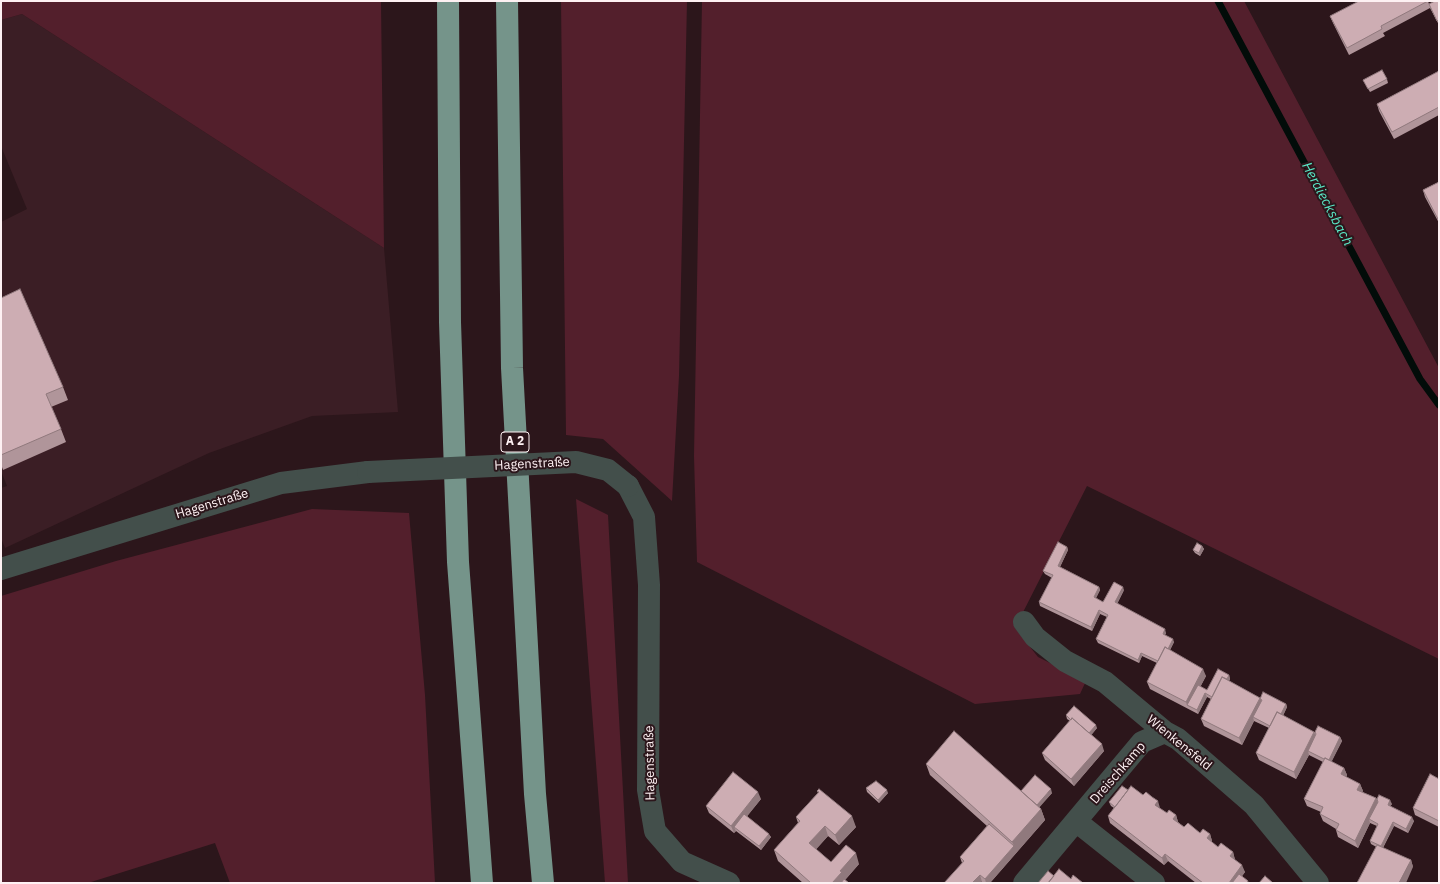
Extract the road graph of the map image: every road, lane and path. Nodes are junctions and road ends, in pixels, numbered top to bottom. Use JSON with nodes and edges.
{"nodes":[{"id":1,"x":448,"y":1,"type":"edge"},
{"id":2,"x":507,"y":1,"type":"edge"},
{"id":3,"x":1,"y":569,"type":"edge"},
{"id":4,"x":1024,"y":622,"type":"dead end"},
{"id":5,"x":1165,"y":732,"type":"junction"},
{"id":6,"x":1077,"y":822,"type":"junction"},
{"id":7,"x":482,"y":883,"type":"edge"},
{"id":8,"x":544,"y":883,"type":"edge"},
{"id":9,"x":729,"y":883,"type":"edge"},
{"id":10,"x":1024,"y":883,"type":"edge"},
{"id":11,"x":1154,"y":883,"type":"edge"},
{"id":12,"x":1318,"y":883,"type":"edge"}],
"edges":[{"from":1,"to":7,"type":"highway"},
{"from":2,"to":8,"type":"highway","number":"A 2"},
{"from":3,"to":9,"type":"street","name":"Hagenstraße","bridge":true},
{"from":4,"to":5,"type":"street","name":"Wienkensfeld"},
{"from":5,"to":6,"type":"street","name":"Dreischkamp"},
{"from":5,"to":12,"type":"street","name":"Wienkensfeld"},
{"from":6,"to":10,"type":"street","name":"Dreischkamp"},
{"from":6,"to":11,"type":"street"}]}
